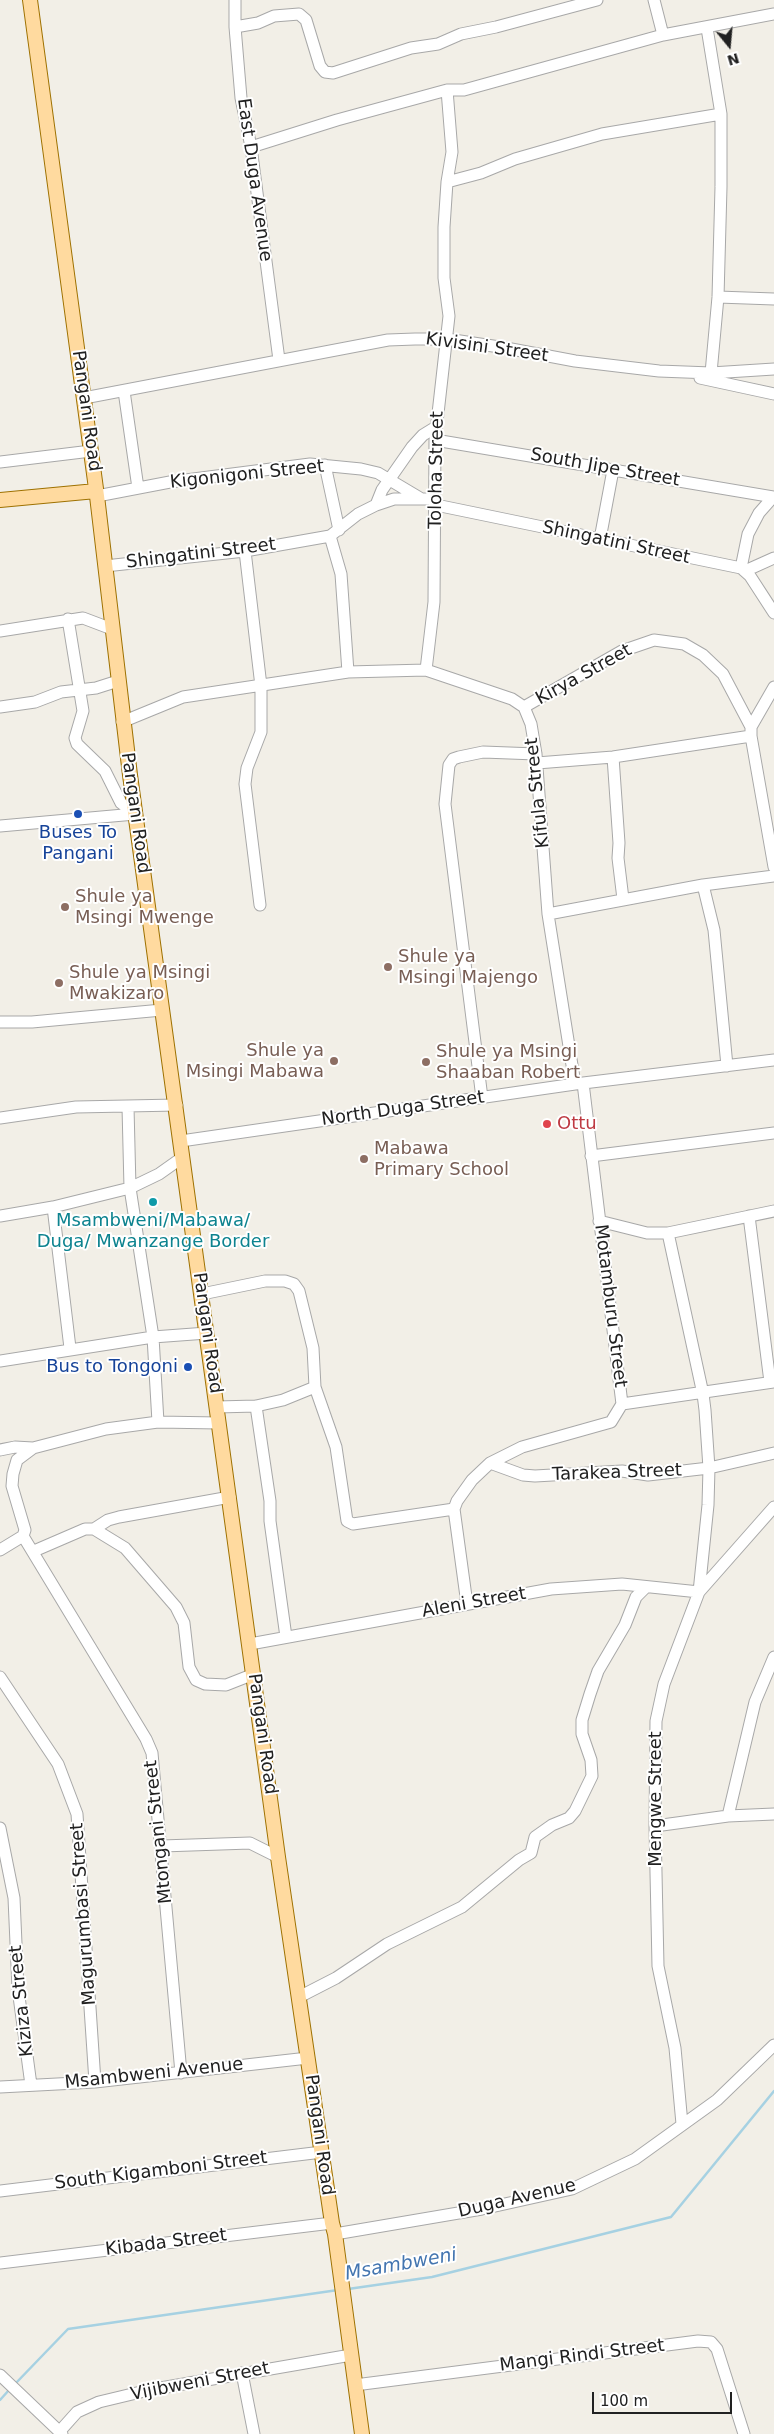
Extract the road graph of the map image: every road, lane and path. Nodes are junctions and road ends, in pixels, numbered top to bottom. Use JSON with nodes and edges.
{"nodes":[{"id":1,"x":30,"y":0,"type":"edge"},
{"id":2,"x":235,"y":0,"type":"edge"},
{"id":3,"x":597,"y":0,"type":"edge"},
{"id":4,"x":654,"y":0,"type":"edge"},
{"id":5,"x":774,"y":14,"type":"edge"},
{"id":6,"x":235,"y":27,"type":"junction"},
{"id":7,"x":707,"y":28,"type":"junction"},
{"id":8,"x":663,"y":35,"type":"junction"},
{"id":9,"x":447,"y":90,"type":"junction"},
{"id":10,"x":720,"y":114,"type":"junction"},
{"id":11,"x":251,"y":147,"type":"junction"},
{"id":12,"x":447,"y":182,"type":"junction"},
{"id":13,"x":718,"y":297,"type":"junction"},
{"id":14,"x":774,"y":299,"type":"edge"},
{"id":15,"x":447,"y":339,"type":"junction"},
{"id":16,"x":279,"y":360,"type":"junction"},
{"id":17,"x":774,"y":370,"type":"edge"},
{"id":18,"x":659,"y":371,"type":"junction"},
{"id":19,"x":712,"y":373,"type":"junction"},
{"id":20,"x":124,"y":390,"type":"junction"},
{"id":21,"x":774,"y":394,"type":"edge"},
{"id":22,"x":84,"y":398,"type":"junction"},
{"id":23,"x":436,"y":426,"type":"junction"},
{"id":24,"x":435,"y":440,"type":"junction"},
{"id":25,"x":91,"y":451,"type":"junction"},
{"id":26,"x":0,"y":462,"type":"edge"},
{"id":27,"x":325,"y":465,"type":"junction"},
{"id":28,"x":613,"y":470,"type":"junction"},
{"id":29,"x":389,"y":478,"type":"junction"},
{"id":30,"x":138,"y":488,"type":"junction"},
{"id":31,"x":97,"y":493,"type":"junction"},
{"id":32,"x":774,"y":497,"type":"edge"},
{"id":33,"x":420,"y":498,"type":"junction"},
{"id":34,"x":0,"y":500,"type":"edge"},
{"id":35,"x":436,"y":502,"type":"junction"},
{"id":36,"x":376,"y":505,"type":"junction"},
{"id":37,"x":334,"y":533,"type":"junction"},
{"id":38,"x":600,"y":540,"type":"junction"},
{"id":39,"x":245,"y":551,"type":"junction"},
{"id":40,"x":774,"y":558,"type":"edge"},
{"id":41,"x":105,"y":566,"type":"junction"},
{"id":42,"x":743,"y":570,"type":"junction"},
{"id":43,"x":774,"y":613,"type":"edge"},
{"id":44,"x":68,"y":619,"type":"junction"},
{"id":45,"x":112,"y":628,"type":"junction"},
{"id":46,"x":0,"y":630,"type":"edge"},
{"id":47,"x":426,"y":670,"type":"junction"},
{"id":48,"x":348,"y":672,"type":"junction"},
{"id":49,"x":118,"y":680,"type":"junction"},
{"id":50,"x":261,"y":686,"type":"junction"},
{"id":51,"x":774,"y":687,"type":"edge"},
{"id":52,"x":79,"y":690,"type":"junction"},
{"id":53,"x":0,"y":707,"type":"edge"},
{"id":54,"x":524,"y":707,"type":"junction"},
{"id":55,"x":122,"y":722,"type":"junction"},
{"id":56,"x":751,"y":732,"type":"junction"},
{"id":57,"x":537,"y":758,"type":"junction"},
{"id":58,"x":613,"y":758,"type":"junction"},
{"id":59,"x":135,"y":814,"type":"junction"},
{"id":60,"x":0,"y":826,"type":"edge"},
{"id":61,"x":774,"y":867,"type":"edge"},
{"id":62,"x":774,"y":876,"type":"edge"},
{"id":63,"x":703,"y":885,"type":"junction"},
{"id":64,"x":623,"y":899,"type":"junction"},
{"id":65,"x":260,"y":905,"type":"dead end"},
{"id":66,"x":548,"y":914,"type":"junction"},
{"id":67,"x":162,"y":1010,"type":"junction"},
{"id":68,"x":0,"y":1022,"type":"edge"},
{"id":69,"x":32,"y":1022,"type":"junction"},
{"id":70,"x":0,"y":1030,"type":"edge"},
{"id":71,"x":774,"y":1060,"type":"edge"},
{"id":72,"x":727,"y":1066,"type":"junction"},
{"id":73,"x":579,"y":1084,"type":"junction"},
{"id":74,"x":482,"y":1098,"type":"junction"},
{"id":75,"x":177,"y":1105,"type":"junction"},
{"id":76,"x":128,"y":1107,"type":"junction"},
{"id":77,"x":0,"y":1118,"type":"edge"},
{"id":78,"x":774,"y":1133,"type":"edge"},
{"id":79,"x":181,"y":1142,"type":"junction"},
{"id":80,"x":591,"y":1156,"type":"junction"},
{"id":81,"x":183,"y":1157,"type":"junction"},
{"id":82,"x":130,"y":1188,"type":"junction"},
{"id":83,"x":53,"y":1207,"type":"junction"},
{"id":84,"x":774,"y":1211,"type":"edge"},
{"id":85,"x":0,"y":1216,"type":"edge"},
{"id":86,"x":748,"y":1216,"type":"junction"},
{"id":87,"x":598,"y":1222,"type":"junction"},
{"id":88,"x":668,"y":1233,"type":"junction"},
{"id":89,"x":202,"y":1294,"type":"junction"},
{"id":90,"x":207,"y":1333,"type":"junction"},
{"id":91,"x":153,"y":1337,"type":"junction"},
{"id":92,"x":70,"y":1348,"type":"junction"},
{"id":93,"x":0,"y":1361,"type":"edge"},
{"id":94,"x":772,"y":1382,"type":"edge"},
{"id":95,"x":315,"y":1387,"type":"junction"},
{"id":96,"x":704,"y":1394,"type":"junction"},
{"id":97,"x":622,"y":1404,"type":"junction"},
{"id":98,"x":256,"y":1406,"type":"junction"},
{"id":99,"x":217,"y":1407,"type":"junction"},
{"id":100,"x":158,"y":1422,"type":"junction"},
{"id":101,"x":220,"y":1422,"type":"junction"},
{"id":102,"x":33,"y":1448,"type":"junction"},
{"id":103,"x":0,"y":1450,"type":"edge"},
{"id":104,"x":774,"y":1453,"type":"edge"},
{"id":105,"x":490,"y":1463,"type":"junction"},
{"id":106,"x":709,"y":1468,"type":"junction"},
{"id":107,"x":230,"y":1497,"type":"junction"},
{"id":108,"x":774,"y":1507,"type":"edge"},
{"id":109,"x":454,"y":1509,"type":"junction"},
{"id":110,"x":94,"y":1529,"type":"junction"},
{"id":111,"x":23,"y":1536,"type":"junction"},
{"id":112,"x":0,"y":1550,"type":"edge"},
{"id":113,"x":34,"y":1551,"type":"junction"},
{"id":114,"x":646,"y":1587,"type":"junction"},
{"id":115,"x":699,"y":1592,"type":"junction"},
{"id":116,"x":467,"y":1604,"type":"junction"},
{"id":117,"x":286,"y":1638,"type":"junction"},
{"id":118,"x":250,"y":1644,"type":"junction"},
{"id":119,"x":774,"y":1656,"type":"edge"},
{"id":120,"x":254,"y":1674,"type":"junction"},
{"id":121,"x":0,"y":1677,"type":"edge"},
{"id":122,"x":774,"y":1814,"type":"edge"},
{"id":123,"x":728,"y":1816,"type":"junction"},
{"id":124,"x":655,"y":1826,"type":"junction"},
{"id":125,"x":0,"y":1828,"type":"edge"},
{"id":126,"x":162,"y":1846,"type":"junction"},
{"id":127,"x":278,"y":1856,"type":"junction"},
{"id":128,"x":299,"y":1997,"type":"junction"},
{"id":129,"x":774,"y":2045,"type":"edge"},
{"id":130,"x":308,"y":2058,"type":"junction"},
{"id":131,"x":181,"y":2073,"type":"junction"},
{"id":132,"x":95,"y":2082,"type":"junction"},
{"id":133,"x":31,"y":2085,"type":"junction"},
{"id":134,"x":0,"y":2086,"type":"edge"},
{"id":135,"x":682,"y":2124,"type":"junction"},
{"id":136,"x":322,"y":2152,"type":"junction"},
{"id":137,"x":0,"y":2190,"type":"edge"},
{"id":138,"x":333,"y":2229,"type":"junction"},
{"id":139,"x":0,"y":2263,"type":"edge"},
{"id":140,"x":351,"y":2355,"type":"junction"},
{"id":141,"x":242,"y":2374,"type":"junction"},
{"id":142,"x":4,"y":2378,"type":"edge"},
{"id":143,"x":355,"y":2384,"type":"junction"},
{"id":144,"x":61,"y":2432,"type":"edge"},
{"id":145,"x":254,"y":2434,"type":"edge"},
{"id":146,"x":362,"y":2434,"type":"edge"},
{"id":147,"x":744,"y":2434,"type":"edge"}],
"edges":[{"from":1,"to":22,"type":"main road","name":"Pangani Road"},
{"from":2,"to":6,"type":"street","name":"East Duga Avenue"},
{"from":3,"to":6,"type":"street"},
{"from":4,"to":8,"type":"street"},
{"from":5,"to":7,"type":"street"},
{"from":6,"to":11,"type":"street","name":"East Duga Avenue"},
{"from":7,"to":8,"type":"street"},
{"from":7,"to":10,"type":"street"},
{"from":8,"to":9,"type":"street"},
{"from":9,"to":11,"type":"street"},
{"from":9,"to":12,"type":"street","name":"Toloha Street"},
{"from":10,"to":12,"type":"street"},
{"from":10,"to":13,"type":"street"},
{"from":11,"to":16,"type":"street","name":"East Duga Avenue"},
{"from":12,"to":15,"type":"street","name":"Toloha Street"},
{"from":13,"to":14,"type":"street"},
{"from":13,"to":19,"type":"street"},
{"from":15,"to":16,"type":"street","name":"Kivisini Street"},
{"from":15,"to":18,"type":"street","name":"Kivisini Street"},
{"from":15,"to":23,"type":"street","name":"Toloha Street"},
{"from":16,"to":20,"type":"street","name":"Kivisini Street"},
{"from":17,"to":19,"type":"street","name":"Kivisini Street"},
{"from":18,"to":19,"type":"street","name":"Kivisini Street"},
{"from":18,"to":21,"type":"street"},
{"from":20,"to":22,"type":"street","name":"Kivisini Street"},
{"from":20,"to":30,"type":"street"},
{"from":22,"to":25,"type":"main road","name":"Pangani Road"},
{"from":23,"to":24,"type":"street","name":"Toloha Street"},
{"from":23,"to":29,"type":"street"},
{"from":24,"to":28,"type":"street","name":"South Jipe Street"},
{"from":24,"to":35,"type":"street","name":"Toloha Street"},
{"from":25,"to":26,"type":"street"},
{"from":25,"to":31,"type":"main road","name":"Pangani Road"},
{"from":27,"to":29,"type":"street","name":"Kigonigoni Street"},
{"from":27,"to":30,"type":"street","name":"Kigonigoni Street"},
{"from":27,"to":37,"type":"street"},
{"from":28,"to":32,"type":"street","name":"South Jipe Street"},
{"from":28,"to":38,"type":"street"},
{"from":29,"to":33,"type":"street","name":"Kigonigoni Street"},
{"from":29,"to":36,"type":"street"},
{"from":30,"to":31,"type":"street","name":"Kigonigoni Street"},
{"from":31,"to":34,"type":"main road"},
{"from":31,"to":41,"type":"main road","name":"Pangani Road"},
{"from":32,"to":42,"type":"street"},
{"from":33,"to":35,"type":"street","name":"Shingatini Street"},
{"from":33,"to":36,"type":"street","name":"Shingatini Street"},
{"from":35,"to":38,"type":"street","name":"Shingatini Street"},
{"from":35,"to":47,"type":"street","name":"Toloha Street"},
{"from":36,"to":37,"type":"street","name":"Shingatini Street"},
{"from":37,"to":39,"type":"street","name":"Shingatini Street"},
{"from":37,"to":48,"type":"street"},
{"from":38,"to":42,"type":"street","name":"Shingatini Street"},
{"from":39,"to":41,"type":"street","name":"Shingatini Street"},
{"from":39,"to":50,"type":"street"},
{"from":40,"to":42,"type":"street"},
{"from":41,"to":45,"type":"main road","name":"Pangani Road"},
{"from":42,"to":43,"type":"street"},
{"from":44,"to":45,"type":"street"},
{"from":44,"to":46,"type":"street"},
{"from":44,"to":52,"type":"street"},
{"from":45,"to":49,"type":"main road","name":"Pangani Road"},
{"from":47,"to":48,"type":"street"},
{"from":47,"to":54,"type":"street"},
{"from":48,"to":50,"type":"street"},
{"from":49,"to":52,"type":"street"},
{"from":49,"to":55,"type":"main road","name":"Pangani Road"},
{"from":50,"to":55,"type":"street"},
{"from":50,"to":65,"type":"street"},
{"from":51,"to":56,"type":"street"},
{"from":52,"to":53,"type":"street"},
{"from":52,"to":59,"type":"street"},
{"from":54,"to":56,"type":"street","name":"Kirya Street"},
{"from":54,"to":57,"type":"street","name":"Kifula Street"},
{"from":55,"to":59,"type":"main road","name":"Pangani Road"},
{"from":56,"to":58,"type":"street"},
{"from":56,"to":61,"type":"street","name":"Kirya Street"},
{"from":57,"to":58,"type":"street"},
{"from":57,"to":66,"type":"street","name":"Kifula Street"},
{"from":57,"to":74,"type":"street"},
{"from":58,"to":64,"type":"street"},
{"from":59,"to":60,"type":"street"},
{"from":59,"to":67,"type":"main road","name":"Pangani Road"},
{"from":62,"to":63,"type":"street"},
{"from":63,"to":64,"type":"street"},
{"from":63,"to":72,"type":"street"},
{"from":64,"to":66,"type":"street"},
{"from":66,"to":73,"type":"street","name":"Kifula Street"},
{"from":67,"to":69,"type":"street"},
{"from":67,"to":75,"type":"main road","name":"Pangani Road"},
{"from":68,"to":69,"type":"street"},
{"from":69,"to":70,"type":"street"},
{"from":71,"to":72,"type":"street","name":"North Duga Street"},
{"from":72,"to":73,"type":"street","name":"North Duga Street"},
{"from":73,"to":74,"type":"street","name":"North Duga Street"},
{"from":73,"to":80,"type":"street","name":"Motamburu Street"},
{"from":74,"to":79,"type":"street","name":"North Duga Street"},
{"from":75,"to":76,"type":"street"},
{"from":75,"to":79,"type":"main road","name":"Pangani Road"},
{"from":76,"to":77,"type":"street"},
{"from":76,"to":82,"type":"street"},
{"from":78,"to":80,"type":"street"},
{"from":79,"to":81,"type":"main road","name":"Pangani Road"},
{"from":80,"to":87,"type":"street","name":"Motamburu Street"},
{"from":81,"to":82,"type":"street"},
{"from":81,"to":89,"type":"main road","name":"Pangani Road"},
{"from":82,"to":83,"type":"street"},
{"from":82,"to":91,"type":"street"},
{"from":83,"to":85,"type":"street"},
{"from":83,"to":92,"type":"street"},
{"from":84,"to":86,"type":"street"},
{"from":86,"to":88,"type":"street"},
{"from":86,"to":94,"type":"street"},
{"from":87,"to":88,"type":"street"},
{"from":87,"to":97,"type":"street","name":"Motamburu Street"},
{"from":88,"to":96,"type":"street"},
{"from":89,"to":90,"type":"main road","name":"Pangani Road"},
{"from":89,"to":95,"type":"street"},
{"from":90,"to":91,"type":"street"},
{"from":90,"to":99,"type":"main road","name":"Pangani Road"},
{"from":91,"to":92,"type":"street"},
{"from":91,"to":100,"type":"street"},
{"from":92,"to":93,"type":"street"},
{"from":94,"to":96,"type":"street"},
{"from":95,"to":98,"type":"street"},
{"from":95,"to":109,"type":"street"},
{"from":96,"to":97,"type":"street"},
{"from":96,"to":106,"type":"street"},
{"from":97,"to":105,"type":"street","name":"Motamburu Street"},
{"from":98,"to":99,"type":"street"},
{"from":98,"to":117,"type":"street"},
{"from":99,"to":101,"type":"main road","name":"Pangani Road"},
{"from":100,"to":101,"type":"street"},
{"from":100,"to":102,"type":"street"},
{"from":101,"to":107,"type":"main road","name":"Pangani Road"},
{"from":102,"to":103,"type":"street"},
{"from":102,"to":111,"type":"street"},
{"from":104,"to":106,"type":"street","name":"Tarakea Street"},
{"from":105,"to":106,"type":"street","name":"Tarakea Street"},
{"from":105,"to":109,"type":"street","name":"Motamburu Street"},
{"from":106,"to":115,"type":"street"},
{"from":107,"to":110,"type":"street"},
{"from":107,"to":118,"type":"main road","name":"Pangani Road"},
{"from":108,"to":115,"type":"street","name":"Mengwe Street"},
{"from":109,"to":116,"type":"street"},
{"from":110,"to":113,"type":"street"},
{"from":110,"to":120,"type":"street"},
{"from":111,"to":112,"type":"street"},
{"from":111,"to":113,"type":"street","name":"Mtongani Street"},
{"from":113,"to":126,"type":"street","name":"Mtongani Street"},
{"from":114,"to":115,"type":"street","name":"Aleni Street"},
{"from":114,"to":116,"type":"street","name":"Aleni Street"},
{"from":114,"to":128,"type":"street"},
{"from":115,"to":124,"type":"street","name":"Mengwe Street"},
{"from":116,"to":117,"type":"street","name":"Aleni Street"},
{"from":117,"to":118,"type":"street","name":"Aleni Street"},
{"from":118,"to":120,"type":"main road","name":"Pangani Road"},
{"from":119,"to":123,"type":"street"},
{"from":120,"to":127,"type":"main road","name":"Pangani Road"},
{"from":121,"to":132,"type":"street","name":"Magurumbasi Street"},
{"from":122,"to":123,"type":"street"},
{"from":123,"to":124,"type":"street"},
{"from":124,"to":135,"type":"street","name":"Mengwe Street"},
{"from":125,"to":133,"type":"street","name":"Kiziza Street"},
{"from":126,"to":127,"type":"street"},
{"from":126,"to":131,"type":"street","name":"Mtongani Street"},
{"from":127,"to":128,"type":"main road","name":"Pangani Road"},
{"from":128,"to":130,"type":"main road","name":"Pangani Road"},
{"from":129,"to":135,"type":"street","name":"Duga Avenue"},
{"from":130,"to":131,"type":"street","name":"Msambweni Avenue"},
{"from":130,"to":136,"type":"main road","name":"Pangani Road"},
{"from":131,"to":132,"type":"street","name":"Msambweni Avenue"},
{"from":132,"to":133,"type":"street","name":"Msambweni Avenue"},
{"from":133,"to":134,"type":"street","name":"Msambweni Avenue"},
{"from":135,"to":138,"type":"street","name":"Duga Avenue"},
{"from":136,"to":137,"type":"street","name":"South Kigamboni Street"},
{"from":136,"to":138,"type":"main road","name":"Pangani Road"},
{"from":138,"to":139,"type":"street","name":"Kibada Street"},
{"from":138,"to":140,"type":"main road","name":"Pangani Road"},
{"from":140,"to":141,"type":"street","name":"Vijibweni Street"},
{"from":140,"to":143,"type":"main road","name":"Pangani Road"},
{"from":141,"to":144,"type":"street","name":"Vijibweni Street"},
{"from":141,"to":145,"type":"street"},
{"from":142,"to":144,"type":"street"},
{"from":143,"to":146,"type":"main road","name":"Pangani Road"},
{"from":143,"to":147,"type":"street","name":"Mangi Rindi Street"}]}
